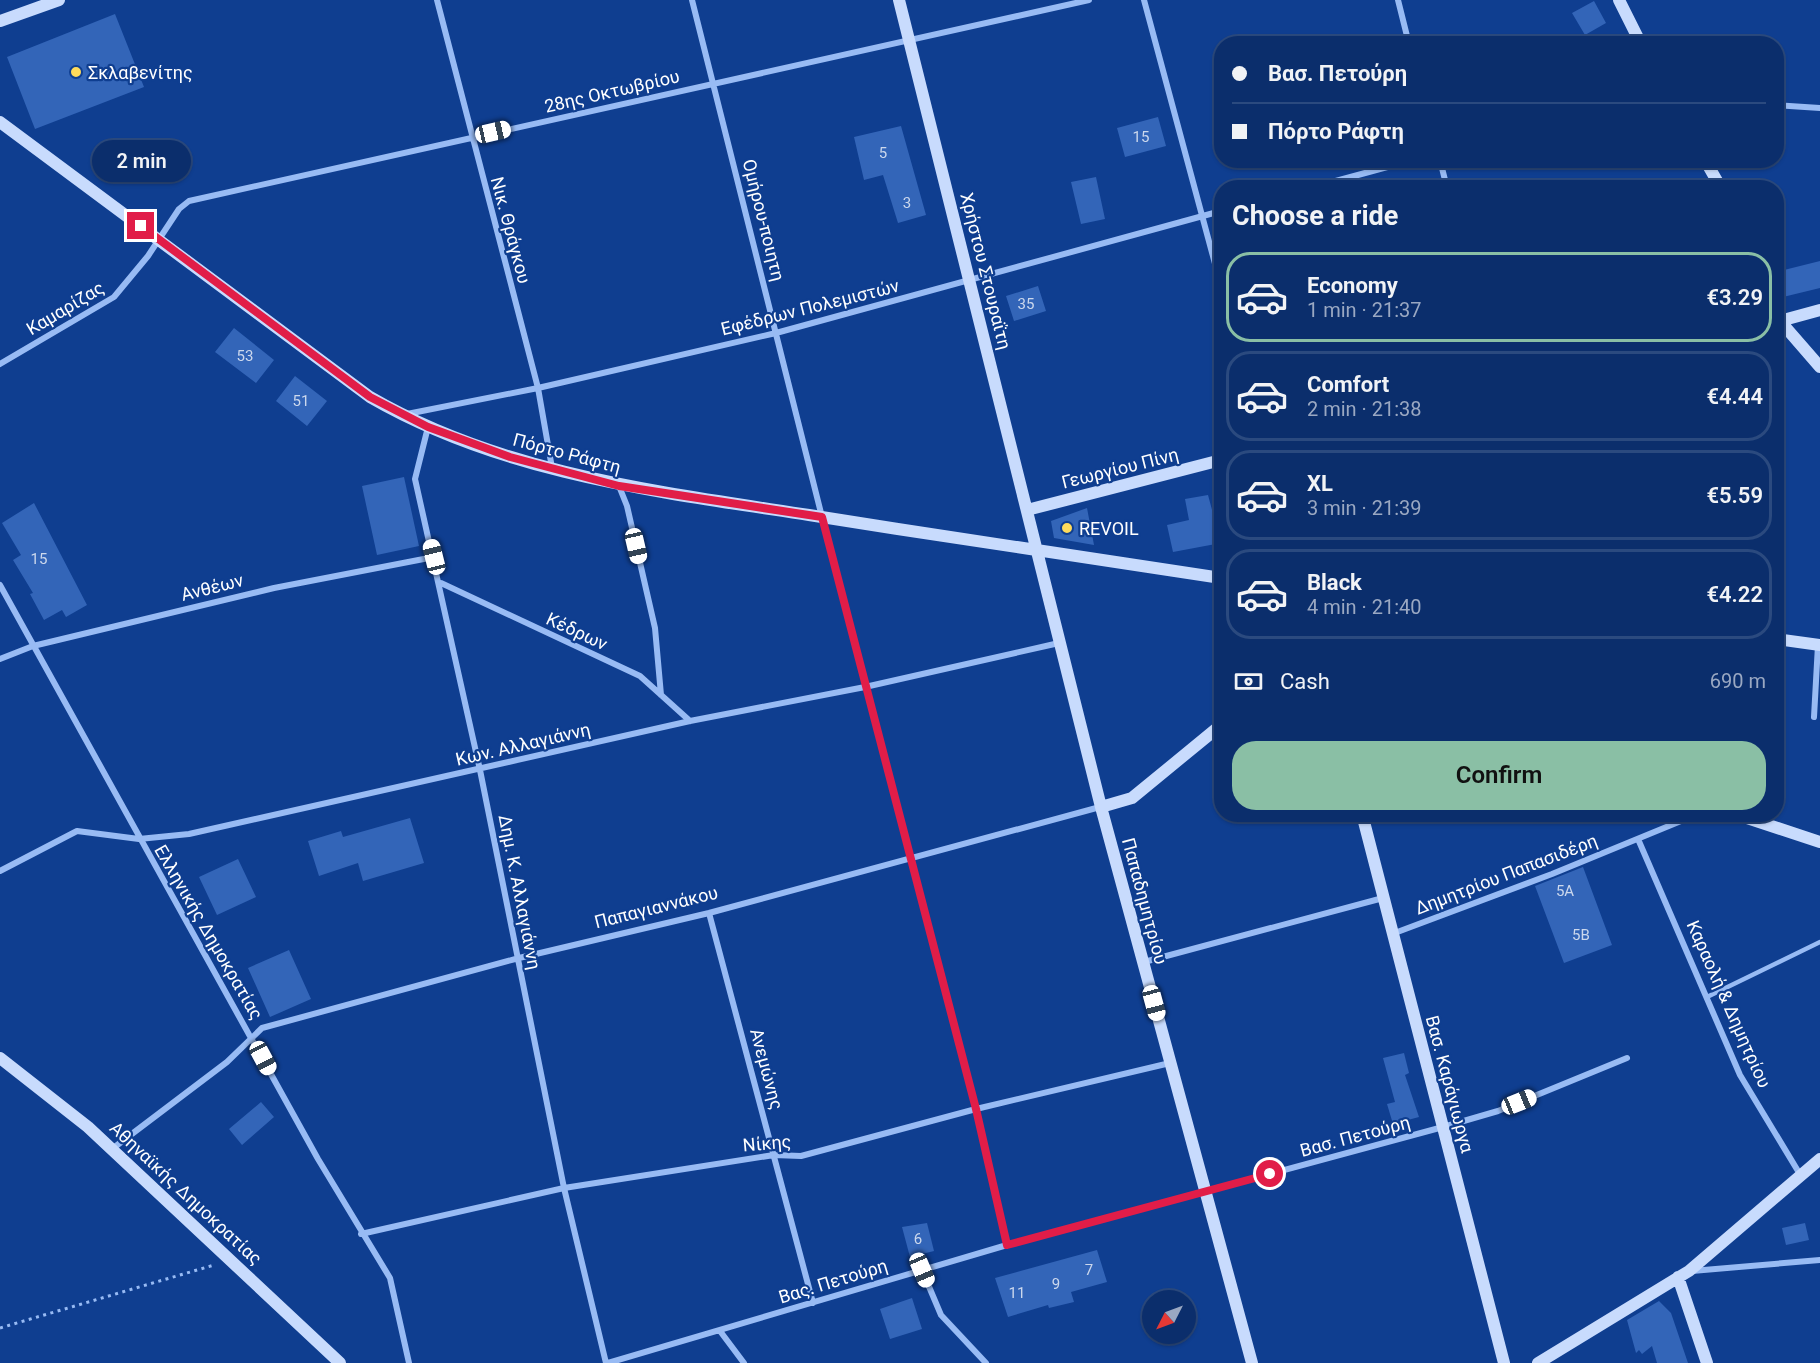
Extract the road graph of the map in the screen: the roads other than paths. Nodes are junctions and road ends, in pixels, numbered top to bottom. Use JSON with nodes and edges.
{"nodes":[{"id":1,"x":59,"y":0,"type":"edge"},
{"id":2,"x":437,"y":0,"type":"edge"},
{"id":3,"x":692,"y":0,"type":"edge"},
{"id":4,"x":899,"y":0,"type":"edge"},
{"id":5,"x":1089,"y":0,"type":"edge"},
{"id":6,"x":1144,"y":0,"type":"edge"},
{"id":7,"x":1398,"y":0,"type":"edge"},
{"id":8,"x":1619,"y":0,"type":"edge"},
{"id":9,"x":0,"y":21,"type":"edge"},
{"id":10,"x":1407,"y":36,"type":"edge"},
{"id":11,"x":1637,"y":36,"type":"edge"},
{"id":12,"x":909,"y":40,"type":"junction"},
{"id":13,"x":714,"y":83,"type":"junction"},
{"id":14,"x":1784,"y":106,"type":"edge"},
{"id":15,"x":1820,"y":108,"type":"edge"},
{"id":16,"x":0,"y":122,"type":"edge"},
{"id":17,"x":471,"y":137,"type":"junction"},
{"id":18,"x":1384,"y":168,"type":"edge"},
{"id":19,"x":1339,"y":180,"type":"edge"},
{"id":20,"x":1214,"y":213,"type":"edge"},
{"id":21,"x":1202,"y":216,"type":"junction"},
{"id":22,"x":159,"y":239,"type":"junction"},
{"id":23,"x":1214,"y":260,"type":"edge"},
{"id":24,"x":970,"y":282,"type":"junction"},
{"id":25,"x":1820,"y":310,"type":"edge"},
{"id":26,"x":1784,"y":317,"type":"edge"},
{"id":27,"x":1784,"y":326,"type":"edge"},
{"id":28,"x":776,"y":333,"type":"junction"},
{"id":29,"x":0,"y":364,"type":"edge"},
{"id":30,"x":1820,"y":367,"type":"edge"},
{"id":31,"x":538,"y":388,"type":"junction"},
{"id":32,"x":402,"y":415,"type":"junction"},
{"id":33,"x":428,"y":427,"type":"junction"},
{"id":34,"x":1214,"y":462,"type":"edge"},
{"id":35,"x":552,"y":469,"type":"junction"},
{"id":36,"x":619,"y":486,"type":"junction"},
{"id":37,"x":1027,"y":510,"type":"junction"},
{"id":38,"x":822,"y":517,"type":"junction"},
{"id":39,"x":1038,"y":550,"type":"junction"},
{"id":40,"x":434,"y":557,"type":"junction"},
{"id":41,"x":1214,"y":577,"type":"edge"},
{"id":42,"x":441,"y":583,"type":"junction"},
{"id":43,"x":0,"y":585,"type":"edge"},
{"id":44,"x":1784,"y":640,"type":"edge"},
{"id":45,"x":1060,"y":642,"type":"junction"},
{"id":46,"x":1819,"y":645,"type":"edge"},
{"id":47,"x":33,"y":646,"type":"junction"},
{"id":48,"x":0,"y":659,"type":"edge"},
{"id":49,"x":865,"y":687,"type":"junction"},
{"id":50,"x":661,"y":695,"type":"junction"},
{"id":51,"x":1814,"y":717,"type":"dead end"},
{"id":52,"x":690,"y":721,"type":"junction"},
{"id":53,"x":1214,"y":731,"type":"edge"},
{"id":54,"x":480,"y":770,"type":"junction"},
{"id":55,"x":1101,"y":807,"type":"junction"},
{"id":56,"x":1364,"y":822,"type":"edge"},
{"id":57,"x":1679,"y":822,"type":"edge"},
{"id":58,"x":1759,"y":822,"type":"edge"},
{"id":59,"x":139,"y":838,"type":"junction"},
{"id":60,"x":1638,"y":839,"type":"junction"},
{"id":61,"x":1820,"y":842,"type":"edge"},
{"id":62,"x":910,"y":859,"type":"junction"},
{"id":63,"x":0,"y":871,"type":"edge"},
{"id":64,"x":1383,"y":898,"type":"junction"},
{"id":65,"x":709,"y":912,"type":"junction"},
{"id":66,"x":1391,"y":934,"type":"junction"},
{"id":67,"x":1820,"y":942,"type":"edge"},
{"id":68,"x":519,"y":958,"type":"junction"},
{"id":69,"x":1143,"y":962,"type":"junction"},
{"id":70,"x":1707,"y":997,"type":"junction"},
{"id":71,"x":252,"y":1037,"type":"junction"},
{"id":72,"x":0,"y":1058,"type":"edge"},
{"id":73,"x":1627,"y":1058,"type":"dead end"},
{"id":74,"x":1171,"y":1063,"type":"junction"},
{"id":75,"x":976,"y":1109,"type":"junction"},
{"id":76,"x":1443,"y":1127,"type":"junction"},
{"id":77,"x":112,"y":1149,"type":"junction"},
{"id":78,"x":774,"y":1155,"type":"junction"},
{"id":79,"x":1820,"y":1158,"type":"edge"},
{"id":80,"x":1802,"y":1176,"type":"junction"},
{"id":81,"x":564,"y":1188,"type":"junction"},
{"id":82,"x":1206,"y":1192,"type":"junction"},
{"id":83,"x":361,"y":1234,"type":"junction"},
{"id":84,"x":1007,"y":1245,"type":"junction"},
{"id":85,"x":1820,"y":1260,"type":"edge"},
{"id":86,"x":922,"y":1270,"type":"junction"},
{"id":87,"x":1683,"y":1274,"type":"junction"},
{"id":88,"x":813,"y":1304,"type":"junction"},
{"id":89,"x":720,"y":1331,"type":"junction"},
{"id":90,"x":340,"y":1363,"type":"edge"},
{"id":91,"x":409,"y":1363,"type":"edge"},
{"id":92,"x":607,"y":1363,"type":"edge"},
{"id":93,"x":744,"y":1363,"type":"edge"},
{"id":94,"x":986,"y":1363,"type":"edge"},
{"id":95,"x":1252,"y":1363,"type":"edge"},
{"id":96,"x":1504,"y":1363,"type":"edge"},
{"id":97,"x":1538,"y":1363,"type":"edge"},
{"id":98,"x":1707,"y":1363,"type":"edge"}],
"edges":[{"from":1,"to":9,"type":"main road"},
{"from":2,"to":17,"type":"street","name":"Νικ. Θράγκου"},
{"from":3,"to":13,"type":"street","name":"Ομήρου-ποιητη"},
{"from":4,"to":12,"type":"main road","name":"Χρήστου Στουραΐτη"},
{"from":5,"to":12,"type":"street","name":"28ης Οκτωβρίου"},
{"from":6,"to":21,"type":"street"},
{"from":7,"to":10,"type":"street"},
{"from":8,"to":11,"type":"main road"},
{"from":12,"to":13,"type":"street","name":"28ης Οκτωβρίου"},
{"from":12,"to":24,"type":"main road","name":"Χρήστου Στουραΐτη"},
{"from":13,"to":17,"type":"street","name":"28ης Οκτωβρίου"},
{"from":13,"to":28,"type":"street","name":"Ομήρου-ποιητη"},
{"from":14,"to":15,"type":"street"},
{"from":16,"to":22,"type":"main road","name":"Πόρτο Ράφτη"},
{"from":17,"to":22,"type":"street","name":"28ης Οκτωβρίου"},
{"from":17,"to":31,"type":"street","name":"Νικ. Θράγκου"},
{"from":18,"to":19,"type":"street"},
{"from":20,"to":21,"type":"street","name":"Εφέδρων Πολεμιστών"},
{"from":21,"to":23,"type":"street"},
{"from":21,"to":24,"type":"street","name":"Εφέδρων Πολεμιστών"},
{"from":22,"to":29,"type":"street","name":"Καμαρίζας"},
{"from":22,"to":32,"type":"main road","name":"Πόρτο Ράφτη"},
{"from":24,"to":28,"type":"street","name":"Εφέδρων Πολεμιστών"},
{"from":24,"to":37,"type":"main road","name":"Χρήστου Στουραΐτη"},
{"from":25,"to":26,"type":"main road"},
{"from":27,"to":30,"type":"main road"},
{"from":28,"to":31,"type":"street","name":"Εφέδρων Πολεμιστών"},
{"from":28,"to":38,"type":"street","name":"Ομήρου-ποιητη"},
{"from":31,"to":32,"type":"street","name":"Εφέδρων Πολεμιστών"},
{"from":31,"to":35,"type":"street","name":"Νικ. Θράγκου"},
{"from":32,"to":33,"type":"main road","name":"Πόρτο Ράφτη"},
{"from":33,"to":35,"type":"main road","name":"Πόρτο Ράφτη"},
{"from":33,"to":40,"type":"street","name":"Δημ. Κ. Αλλαγιάννη"},
{"from":34,"to":37,"type":"main road","name":"Γεωργίου Πίνη"},
{"from":35,"to":36,"type":"main road","name":"Πόρτο Ράφτη"},
{"from":36,"to":38,"type":"main road","name":"Πόρτο Ράφτη"},
{"from":36,"to":50,"type":"street"},
{"from":37,"to":39,"type":"main road","name":"Χρήστου Στουραΐτη"},
{"from":38,"to":39,"type":"main road","name":"Πόρτο Ράφτη"},
{"from":38,"to":49,"type":"street","name":"Ομήρου-ποιητη"},
{"from":39,"to":41,"type":"main road","name":"Πόρτο Ράφτη"},
{"from":39,"to":45,"type":"main road","name":"Παπαδημητρίου"},
{"from":40,"to":42,"type":"street","name":"Δημ. Κ. Αλλαγιάννη"},
{"from":40,"to":47,"type":"street","name":"Ανθέων"},
{"from":42,"to":50,"type":"street","name":"Κέδρων"},
{"from":42,"to":54,"type":"street","name":"Δημ. Κ. Αλλαγιάννη"},
{"from":43,"to":47,"type":"street","name":"Ελληνικής Δημοκρατίας"},
{"from":44,"to":46,"type":"main road"},
{"from":45,"to":49,"type":"street","name":"Κων. Αλλαγιάννη"},
{"from":45,"to":55,"type":"main road","name":"Παπαδημητρίου"},
{"from":46,"to":51,"type":"street"},
{"from":47,"to":48,"type":"street","name":"Ανθέων"},
{"from":47,"to":59,"type":"street","name":"Ελληνικής Δημοκρατίας"},
{"from":49,"to":52,"type":"street","name":"Κων. Αλλαγιάννη"},
{"from":49,"to":62,"type":"street","name":"Ομήρου-ποιητη"},
{"from":50,"to":52,"type":"street","name":"Κέδρων"},
{"from":52,"to":54,"type":"street","name":"Κων. Αλλαγιάννη"},
{"from":53,"to":55,"type":"main road","name":"Παπαγιαννάκου"},
{"from":54,"to":59,"type":"street","name":"Κων. Αλλαγιάννη"},
{"from":54,"to":68,"type":"street","name":"Δημ. Κ. Αλλαγιάννη"},
{"from":55,"to":62,"type":"street","name":"Παπαγιαννάκου"},
{"from":55,"to":69,"type":"main road","name":"Παπαδημητρίου"},
{"from":56,"to":64,"type":"main road","name":"Βασ. Καράγιωργα"},
{"from":57,"to":60,"type":"street","name":"Δημητρίου Παπασιδέρη"},
{"from":58,"to":61,"type":"main road"},
{"from":59,"to":63,"type":"street","name":"Κων. Αλλαγιάννη"},
{"from":59,"to":71,"type":"street","name":"Ελληνικής Δημοκρατίας"},
{"from":60,"to":66,"type":"street","name":"Δημητρίου Παπασιδέρη"},
{"from":60,"to":70,"type":"street","name":"Καραολή & Δημητρίου"},
{"from":62,"to":65,"type":"street","name":"Παπαγιαννάκου"},
{"from":62,"to":75,"type":"street","name":"Ομήρου-ποιητη"},
{"from":64,"to":66,"type":"main road","name":"Βασ. Καράγιωργα"},
{"from":64,"to":69,"type":"street"},
{"from":65,"to":68,"type":"street","name":"Παπαγιαννάκου"},
{"from":65,"to":78,"type":"street","name":"Ανεμώνης"},
{"from":66,"to":76,"type":"main road","name":"Βασ. Καράγιωργα"},
{"from":67,"to":70,"type":"lane"},
{"from":68,"to":71,"type":"street","name":"Παπαγιαννάκου"},
{"from":68,"to":81,"type":"street","name":"Δημ. Κ. Αλλαγιάννη"},
{"from":69,"to":74,"type":"main road","name":"Παπαδημητρίου"},
{"from":70,"to":80,"type":"street","name":"Καραολή & Δημητρίου"},
{"from":71,"to":77,"type":"street","name":"Παπαγιαννάκου"},
{"from":71,"to":83,"type":"street","name":"Ελληνικής Δημοκρατίας"},
{"from":72,"to":77,"type":"main road","name":"Αθηναϊκής Δημοκρατίας"},
{"from":73,"to":76,"type":"street","name":"Βασ. Πετούρη"},
{"from":74,"to":75,"type":"street","name":"Νίκης"},
{"from":74,"to":82,"type":"main road","name":"Παπαδημητρίου"},
{"from":75,"to":78,"type":"street","name":"Νίκης"},
{"from":75,"to":84,"type":"street","name":"Ομήρου-ποιητη"},
{"from":76,"to":82,"type":"street","name":"Βασ. Πετούρη"},
{"from":76,"to":96,"type":"main road","name":"Βασ. Καράγιωργα"},
{"from":77,"to":90,"type":"main road","name":"Αθηναϊκής Δημοκρατίας"},
{"from":78,"to":81,"type":"street","name":"Νίκης"},
{"from":78,"to":88,"type":"street","name":"Ανεμώνης"},
{"from":79,"to":80,"type":"main road"},
{"from":80,"to":87,"type":"main road"},
{"from":81,"to":83,"type":"street","name":"Νίκης"},
{"from":81,"to":92,"type":"street","name":"Δημ. Κ. Αλλαγιάννη"},
{"from":82,"to":84,"type":"street","name":"Βας. Πετούρη"},
{"from":82,"to":95,"type":"main road","name":"Παπαδημητρίου"},
{"from":83,"to":91,"type":"street","name":"Ελληνικής Δημοκρατίας"},
{"from":84,"to":86,"type":"street","name":"Βας. Πετούρη"},
{"from":85,"to":87,"type":"street"},
{"from":86,"to":88,"type":"street","name":"Βας. Πετούρη"},
{"from":86,"to":94,"type":"street"},
{"from":87,"to":97,"type":"main road"},
{"from":87,"to":98,"type":"main road"},
{"from":88,"to":89,"type":"street","name":"Βας. Πετούρη"},
{"from":89,"to":92,"type":"street","name":"Βας. Πετούρη"},
{"from":89,"to":93,"type":"street"}]}
